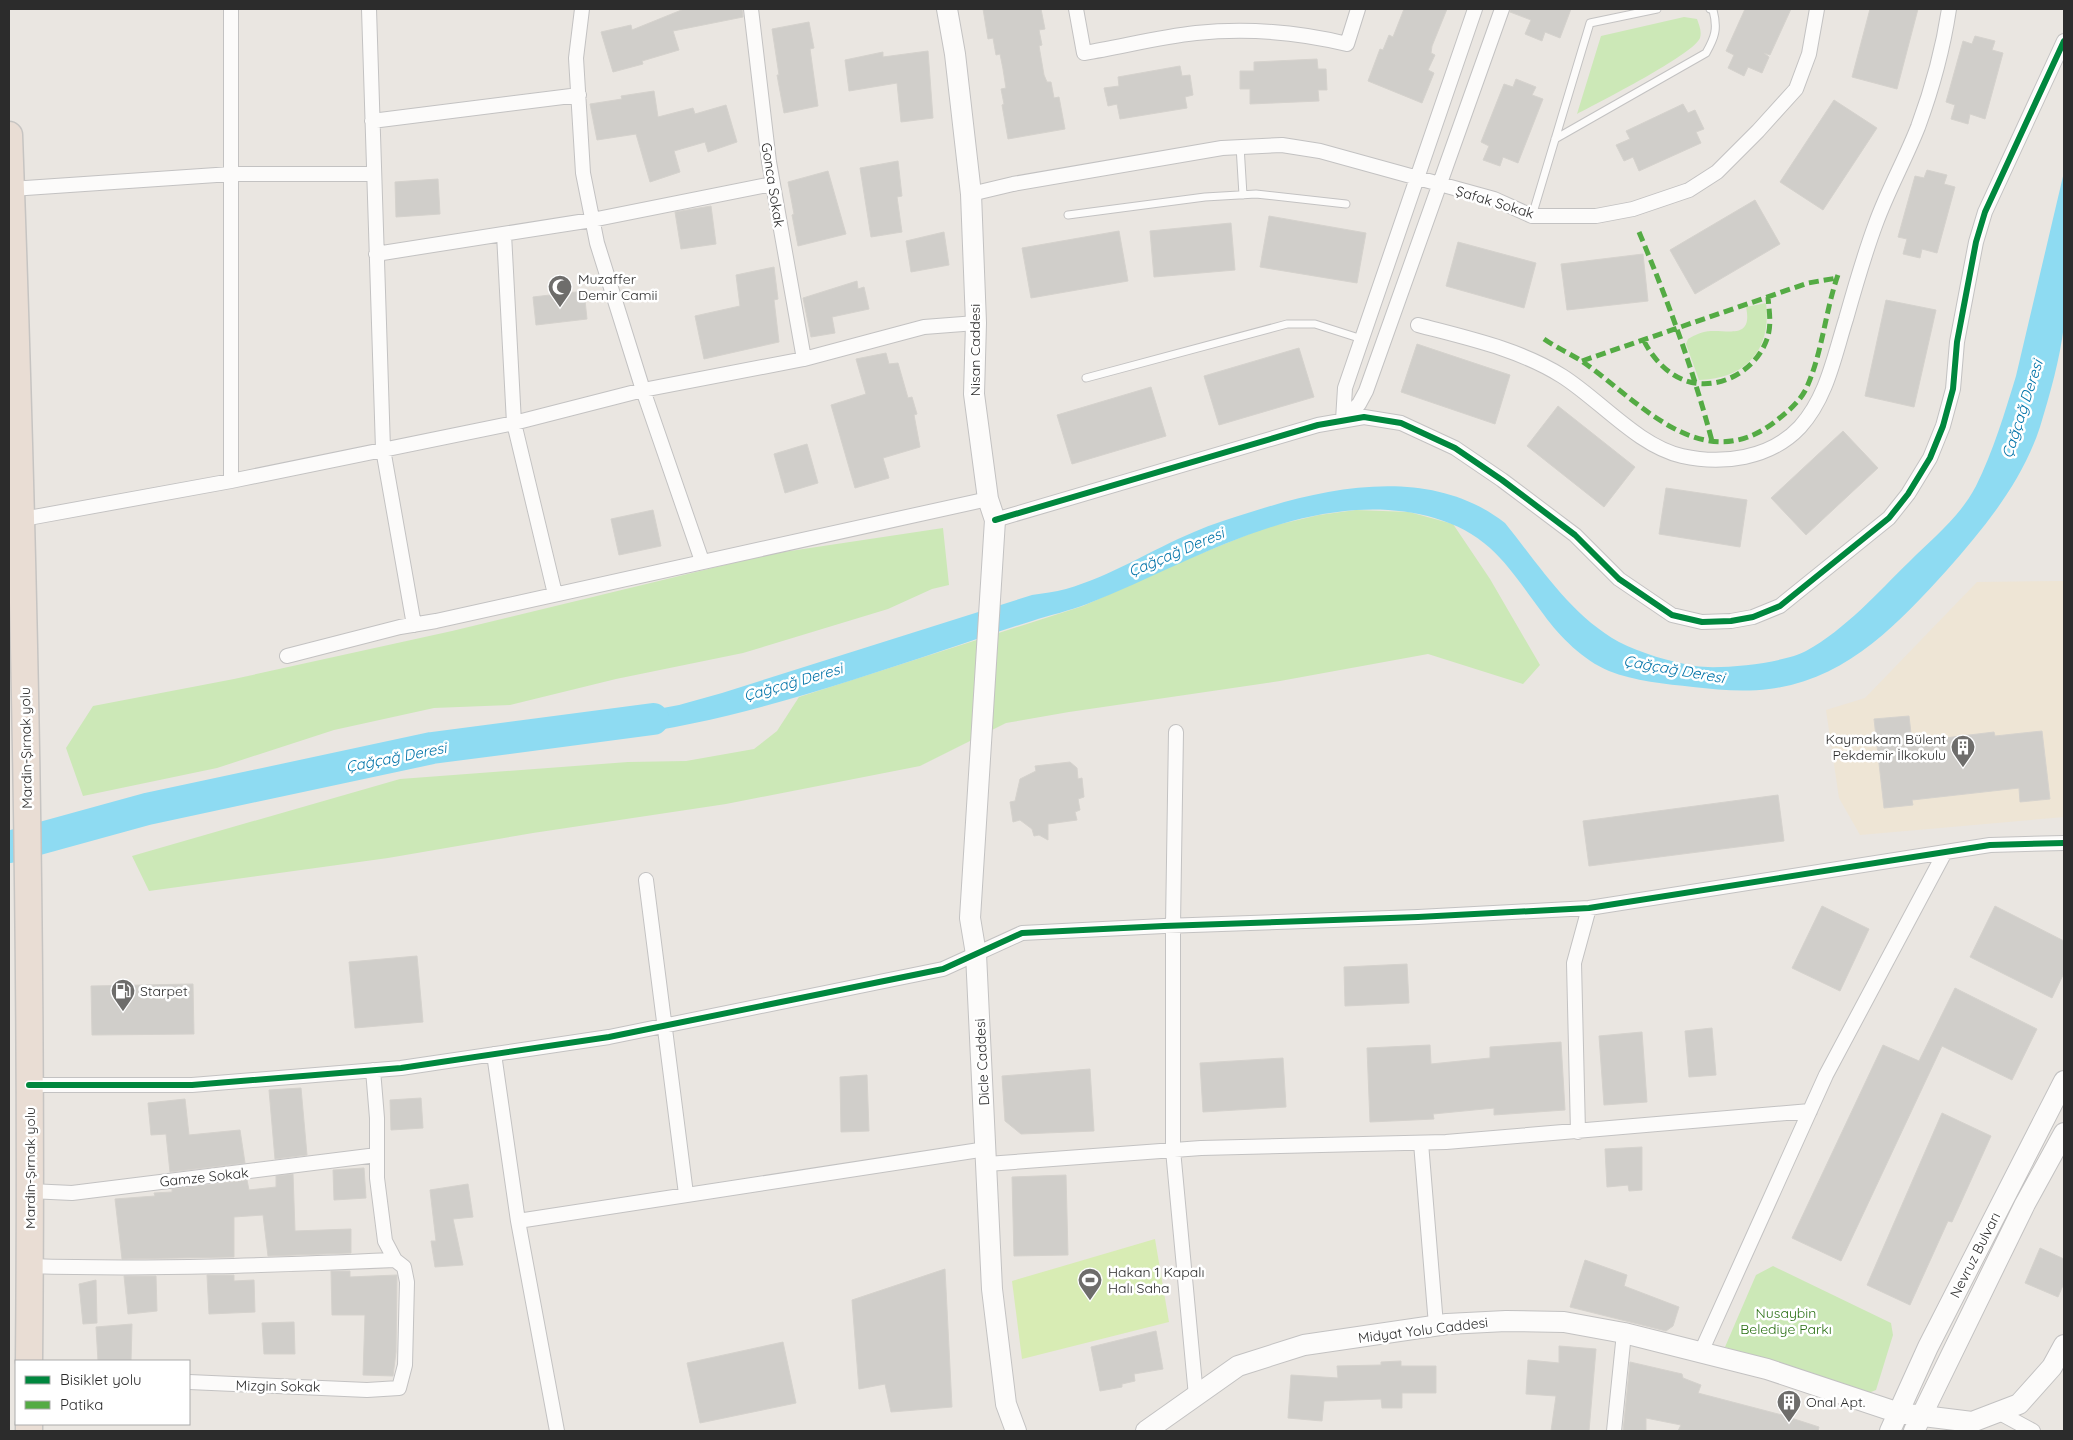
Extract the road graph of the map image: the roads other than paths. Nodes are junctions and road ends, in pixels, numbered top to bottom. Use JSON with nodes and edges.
{"nodes":[{"id":1,"x":231,"y":9,"type":"edge"},
{"id":2,"x":369,"y":9,"type":"edge"},
{"id":3,"x":582,"y":9,"type":"edge"},
{"id":4,"x":751,"y":9,"type":"edge"},
{"id":5,"x":946,"y":9,"type":"edge"},
{"id":6,"x":1076,"y":9,"type":"edge"},
{"id":7,"x":1358,"y":9,"type":"edge"},
{"id":8,"x":1475,"y":9,"type":"edge"},
{"id":9,"x":1502,"y":9,"type":"edge"},
{"id":10,"x":1657,"y":9,"type":"edge"},
{"id":11,"x":1710,"y":9,"type":"edge"},
{"id":12,"x":1817,"y":9,"type":"edge"},
{"id":13,"x":1949,"y":9,"type":"edge"},
{"id":14,"x":2064,"y":41,"type":"edge"},
{"id":15,"x":579,"y":95,"type":"junction"},
{"id":16,"x":372,"y":121,"type":"junction"},
{"id":17,"x":9,"y":135,"type":"edge"},
{"id":18,"x":1555,"y":139,"type":"junction"},
{"id":19,"x":1240,"y":146,"type":"junction"},
{"id":20,"x":231,"y":174,"type":"junction"},
{"id":21,"x":374,"y":174,"type":"junction"},
{"id":22,"x":1417,"y":180,"type":"junction"},
{"id":23,"x":772,"y":184,"type":"junction"},
{"id":24,"x":1438,"y":185,"type":"junction"},
{"id":25,"x":11,"y":189,"type":"junction"},
{"id":26,"x":971,"y":194,"type":"junction"},
{"id":27,"x":1243,"y":195,"type":"junction"},
{"id":28,"x":1346,"y":204,"type":"dead end"},
{"id":29,"x":1068,"y":215,"type":"dead end"},
{"id":30,"x":1532,"y":216,"type":"junction"},
{"id":31,"x":592,"y":220,"type":"junction"},
{"id":32,"x":504,"y":234,"type":"junction"},
{"id":33,"x":376,"y":254,"type":"junction"},
{"id":34,"x":976,"y":323,"type":"junction"},
{"id":35,"x":1418,"y":325,"type":"dead end"},
{"id":36,"x":1362,"y":339,"type":"junction"},
{"id":37,"x":804,"y":359,"type":"junction"},
{"id":38,"x":1086,"y":378,"type":"dead end"},
{"id":39,"x":643,"y":390,"type":"junction"},
{"id":40,"x":1343,"y":420,"type":"junction"},
{"id":41,"x":514,"y":423,"type":"junction"},
{"id":42,"x":383,"y":449,"type":"junction"},
{"id":43,"x":231,"y":481,"type":"junction"},
{"id":44,"x":988,"y":499,"type":"junction"},
{"id":45,"x":22,"y":519,"type":"junction"},
{"id":46,"x":995,"y":520,"type":"junction"},
{"id":47,"x":702,"y":561,"type":"junction"},
{"id":48,"x":555,"y":594,"type":"junction"},
{"id":49,"x":414,"y":624,"type":"junction"},
{"id":50,"x":287,"y":656,"type":"dead end"},
{"id":51,"x":983,"y":691,"type":"joint"},
{"id":52,"x":1176,"y":732,"type":"dead end"},
{"id":53,"x":2064,"y":843,"type":"edge"},
{"id":54,"x":1945,"y":852,"type":"junction"},
{"id":55,"x":646,"y":880,"type":"dead end"},
{"id":56,"x":1589,"y":908,"type":"junction"},
{"id":57,"x":1173,"y":926,"type":"junction"},
{"id":58,"x":976,"y":954,"type":"junction"},
{"id":59,"x":665,"y":1026,"type":"junction"},
{"id":60,"x":494,"y":1054,"type":"junction"},
{"id":61,"x":373,"y":1070,"type":"junction"},
{"id":62,"x":2064,"y":1081,"type":"edge"},
{"id":63,"x":29,"y":1085,"type":"junction"},
{"id":64,"x":1810,"y":1110,"type":"junction"},
{"id":65,"x":1578,"y":1132,"type":"junction"},
{"id":66,"x":2064,"y":1133,"type":"edge"},
{"id":67,"x":1421,"y":1143,"type":"junction"},
{"id":68,"x":1173,"y":1150,"type":"junction"},
{"id":69,"x":377,"y":1155,"type":"junction"},
{"id":70,"x":987,"y":1156,"type":"junction"},
{"id":71,"x":30,"y":1190,"type":"junction"},
{"id":72,"x":686,"y":1194,"type":"junction"},
{"id":73,"x":518,"y":1220,"type":"junction"},
{"id":74,"x":395,"y":1260,"type":"junction"},
{"id":75,"x":30,"y":1266,"type":"junction"},
{"id":76,"x":1436,"y":1326,"type":"junction"},
{"id":77,"x":1624,"y":1333,"type":"junction"},
{"id":78,"x":2064,"y":1346,"type":"edge"},
{"id":79,"x":1701,"y":1352,"type":"junction"},
{"id":80,"x":29,"y":1360,"type":"edge"},
{"id":81,"x":190,"y":1382,"type":"edge"},
{"id":82,"x":1196,"y":1396,"type":"junction"},
{"id":83,"x":1998,"y":1412,"type":"junction"},
{"id":84,"x":1899,"y":1413,"type":"junction"},
{"id":85,"x":1918,"y":1424,"type":"edge"},
{"id":86,"x":557,"y":1431,"type":"edge"},
{"id":87,"x":1016,"y":1431,"type":"edge"},
{"id":88,"x":1146,"y":1431,"type":"edge"},
{"id":89,"x":1614,"y":1431,"type":"edge"},
{"id":90,"x":1890,"y":1431,"type":"edge"},
{"id":91,"x":2033,"y":1431,"type":"edge"}],
"edges":[{"from":1,"to":20,"type":"street"},
{"from":2,"to":16,"type":"street"},
{"from":3,"to":15,"type":"street"},
{"from":4,"to":23,"type":"street","name":"Gonca Sokak"},
{"from":5,"to":26,"type":"street","name":"Nisan Caddesi"},
{"from":6,"to":7,"type":"street"},
{"from":8,"to":22,"type":"street"},
{"from":9,"to":24,"type":"street"},
{"from":10,"to":18,"type":"lane"},
{"from":11,"to":18,"type":"lane"},
{"from":12,"to":30,"type":"street","name":"Şafak Sokak"},
{"from":13,"to":35,"type":"street"},
{"from":14,"to":40,"type":"street"},
{"from":15,"to":16,"type":"street"},
{"from":15,"to":31,"type":"street"},
{"from":16,"to":21,"type":"street"},
{"from":17,"to":25,"type":"highway","name":"Mardin-Şırnak yolu"},
{"from":18,"to":30,"type":"lane"},
{"from":19,"to":22,"type":"street","name":"Şafak Sokak"},
{"from":19,"to":26,"type":"street","name":"Şafak Sokak"},
{"from":19,"to":27,"type":"lane"},
{"from":20,"to":21,"type":"street"},
{"from":20,"to":25,"type":"street"},
{"from":20,"to":43,"type":"street"},
{"from":21,"to":33,"type":"street"},
{"from":22,"to":24,"type":"street","name":"Şafak Sokak"},
{"from":22,"to":36,"type":"street"},
{"from":23,"to":31,"type":"street"},
{"from":23,"to":37,"type":"street","name":"Gonca Sokak"},
{"from":24,"to":30,"type":"street","name":"Şafak Sokak"},
{"from":24,"to":40,"type":"street"},
{"from":25,"to":45,"type":"highway","name":"Mardin-Şırnak yolu"},
{"from":26,"to":34,"type":"street","name":"Nisan Caddesi"},
{"from":27,"to":28,"type":"lane"},
{"from":27,"to":29,"type":"lane"},
{"from":31,"to":32,"type":"street"},
{"from":31,"to":39,"type":"street"},
{"from":32,"to":33,"type":"street"},
{"from":32,"to":41,"type":"street"},
{"from":33,"to":42,"type":"street"},
{"from":34,"to":37,"type":"street"},
{"from":34,"to":44,"type":"street","name":"Nisan Caddesi"},
{"from":36,"to":38,"type":"lane"},
{"from":36,"to":40,"type":"street"},
{"from":37,"to":39,"type":"street"},
{"from":39,"to":41,"type":"street"},
{"from":39,"to":47,"type":"street"},
{"from":40,"to":46,"type":"street"},
{"from":41,"to":42,"type":"street"},
{"from":41,"to":48,"type":"street"},
{"from":42,"to":43,"type":"street"},
{"from":42,"to":49,"type":"street"},
{"from":43,"to":45,"type":"street"},
{"from":44,"to":46,"type":"street","name":"Nisan Caddesi"},
{"from":44,"to":47,"type":"street"},
{"from":45,"to":63,"type":"highway","name":"Mardin-Şırnak yolu"},
{"from":46,"to":51,"type":"street","name":"Nisan Caddesi"},
{"from":47,"to":48,"type":"street"},
{"from":48,"to":49,"type":"street"},
{"from":49,"to":50,"type":"street"},
{"from":51,"to":58,"type":"street","name":"Dicle Caddesi"},
{"from":52,"to":57,"type":"street"},
{"from":53,"to":54,"type":"street"},
{"from":54,"to":56,"type":"street"},
{"from":54,"to":64,"type":"street"},
{"from":55,"to":59,"type":"street"},
{"from":56,"to":57,"type":"street"},
{"from":56,"to":65,"type":"street"},
{"from":57,"to":58,"type":"street"},
{"from":57,"to":68,"type":"street"},
{"from":58,"to":59,"type":"street"},
{"from":58,"to":70,"type":"street","name":"Dicle Caddesi"},
{"from":59,"to":60,"type":"street"},
{"from":59,"to":72,"type":"street"},
{"from":60,"to":61,"type":"street"},
{"from":60,"to":73,"type":"street"},
{"from":61,"to":63,"type":"street"},
{"from":61,"to":69,"type":"street"},
{"from":62,"to":84,"type":"street","name":"Nevruz Bulvarı"},
{"from":63,"to":71,"type":"highway","name":"Mardin-Şırnak yolu"},
{"from":64,"to":65,"type":"street"},
{"from":64,"to":79,"type":"street"},
{"from":65,"to":67,"type":"street"},
{"from":66,"to":85,"type":"street","name":"Nevruz Bulvarı"},
{"from":67,"to":68,"type":"street"},
{"from":67,"to":76,"type":"street"},
{"from":68,"to":70,"type":"street"},
{"from":68,"to":82,"type":"street"},
{"from":69,"to":71,"type":"street","name":"Gamze Sokak"},
{"from":69,"to":74,"type":"street"},
{"from":70,"to":72,"type":"street"},
{"from":70,"to":87,"type":"street","name":"Dicle Caddesi"},
{"from":71,"to":75,"type":"highway","name":"Mardin-Şırnak yolu"},
{"from":72,"to":73,"type":"street"},
{"from":73,"to":86,"type":"street"},
{"from":74,"to":75,"type":"street"},
{"from":74,"to":81,"type":"street","name":"Mizgin Sokak"},
{"from":75,"to":80,"type":"highway","name":"Mardin-Şırnak yolu"},
{"from":76,"to":77,"type":"street","name":"Midyat Yolu Caddesi"},
{"from":76,"to":82,"type":"street","name":"Midyat Yolu Caddesi"},
{"from":77,"to":79,"type":"street","name":"Midyat Yolu Caddesi"},
{"from":77,"to":89,"type":"street"},
{"from":78,"to":83,"type":"street","name":"Midyat Yolu Caddesi"},
{"from":79,"to":84,"type":"street","name":"Midyat Yolu Caddesi"},
{"from":82,"to":88,"type":"street","name":"Midyat Yolu Caddesi"},
{"from":83,"to":85,"type":"street","name":"Midyat Yolu Caddesi"},
{"from":83,"to":91,"type":"street"},
{"from":84,"to":85,"type":"street","name":"Midyat Yolu Caddesi"},
{"from":84,"to":90,"type":"street","name":"Nevruz Bulvarı"}]}
